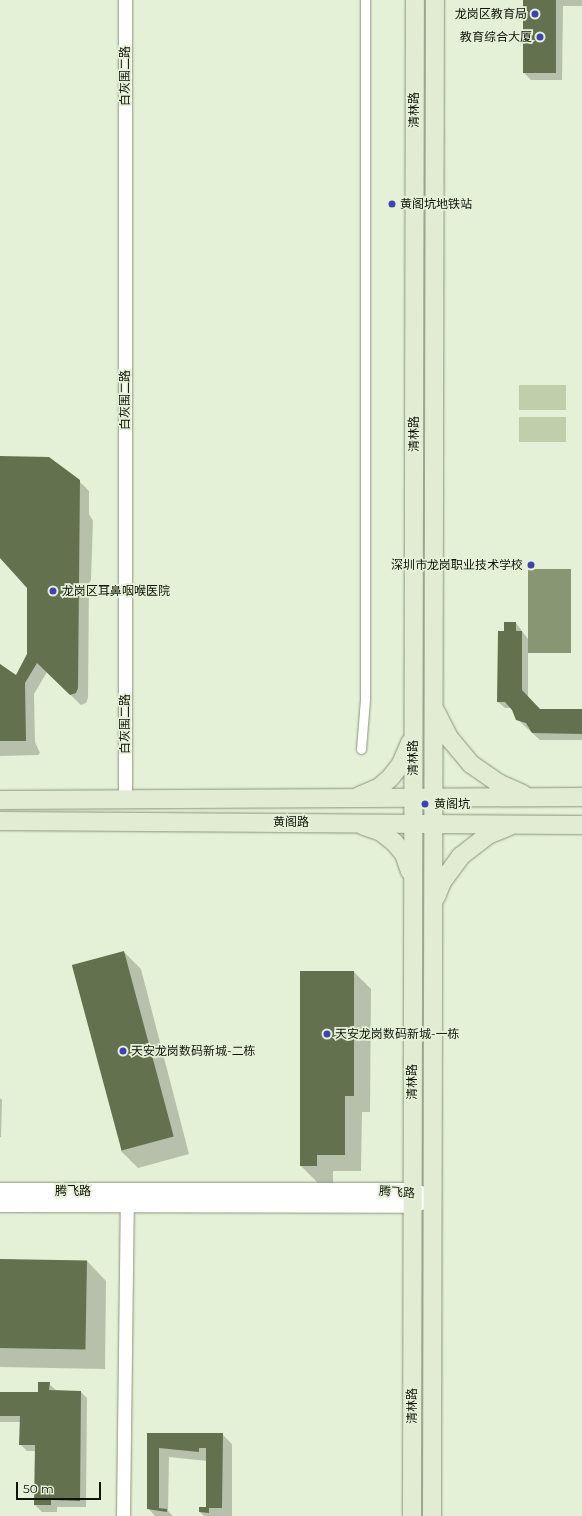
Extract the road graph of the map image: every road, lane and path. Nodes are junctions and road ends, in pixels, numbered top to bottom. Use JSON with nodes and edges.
{"nodes":[{"id":1,"x":125,"y":0,"type":"edge"},
{"id":2,"x":365,"y":0,"type":"edge"},
{"id":3,"x":415,"y":0,"type":"edge"},
{"id":4,"x":435,"y":0,"type":"edge"},
{"id":5,"x":414,"y":44,"type":"junction"},
{"id":6,"x":434,"y":44,"type":"junction"},
{"id":7,"x":413,"y":606,"type":"junction"},
{"id":8,"x":433,"y":607,"type":"junction"},
{"id":9,"x":433,"y":705,"type":"junction"},
{"id":10,"x":413,"y":728,"type":"junction"},
{"id":11,"x":361,"y":748,"type":"dead end"},
{"id":12,"x":535,"y":797,"type":"junction"},
{"id":13,"x":582,"y":797,"type":"edge"},
{"id":14,"x":413,"y":798,"type":"junction"},
{"id":15,"x":433,"y":798,"type":"junction"},
{"id":16,"x":125,"y":799,"type":"junction"},
{"id":17,"x":349,"y":799,"type":"junction"},
{"id":18,"x":0,"y":800,"type":"edge"},
{"id":19,"x":0,"y":821,"type":"edge"},
{"id":20,"x":349,"y":823,"type":"junction"},
{"id":21,"x":413,"y":823,"type":"junction"},
{"id":22,"x":433,"y":824,"type":"junction"},
{"id":23,"x":519,"y":824,"type":"junction"},
{"id":24,"x":582,"y":825,"type":"edge"},
{"id":25,"x":413,"y":888,"type":"junction"},
{"id":26,"x":433,"y":910,"type":"junction"},
{"id":27,"x":0,"y":1191,"type":"edge"},
{"id":28,"x":127,"y":1198,"type":"junction"},
{"id":29,"x":412,"y":1198,"type":"junction"},
{"id":30,"x":432,"y":1198,"type":"junction"},
{"id":31,"x":0,"y":1204,"type":"edge"},
{"id":32,"x":123,"y":1516,"type":"edge"},
{"id":33,"x":412,"y":1516,"type":"edge"},
{"id":34,"x":432,"y":1516,"type":"edge"}],
"edges":[{"from":1,"to":16,"type":"street","name":"白灰围二路"},
{"from":2,"to":11,"type":"street"},
{"from":3,"to":5,"type":"main road","name":"清林路"},
{"from":4,"to":6,"type":"main road","name":"清林路"},
{"from":5,"to":6,"type":"street"},
{"from":5,"to":7,"type":"main road","name":"清林路"},
{"from":6,"to":8,"type":"main road","name":"清林路"},
{"from":7,"to":8,"type":"main road"},
{"from":7,"to":10,"type":"main road","name":"清林路"},
{"from":8,"to":9,"type":"main road","name":"清林路"},
{"from":9,"to":12,"type":"main road"},
{"from":9,"to":15,"type":"main road","name":"清林路"},
{"from":10,"to":14,"type":"main road","name":"清林路"},
{"from":10,"to":17,"type":"main road"},
{"from":12,"to":13,"type":"main road","name":"黄阁路"},
{"from":12,"to":15,"type":"main road","name":"黄阁路"},
{"from":14,"to":15,"type":"main road","name":"黄阁路"},
{"from":14,"to":17,"type":"main road","name":"黄阁路"},
{"from":14,"to":21,"type":"main road","name":"清林路"},
{"from":15,"to":22,"type":"main road","name":"清林路"},
{"from":16,"to":17,"type":"main road","name":"黄阁路"},
{"from":16,"to":18,"type":"main road","name":"黄阁路"},
{"from":19,"to":20,"type":"main road","name":"黄阁路"},
{"from":20,"to":21,"type":"main road","name":"黄阁路"},
{"from":20,"to":25,"type":"main road"},
{"from":21,"to":22,"type":"main road","name":"黄阁路"},
{"from":21,"to":25,"type":"main road","name":"清林路"},
{"from":22,"to":23,"type":"main road","name":"黄阁路"},
{"from":22,"to":26,"type":"main road","name":"清林路"},
{"from":23,"to":24,"type":"main road","name":"黄阁路"},
{"from":23,"to":26,"type":"main road"},
{"from":25,"to":29,"type":"main road","name":"清林路"},
{"from":26,"to":30,"type":"main road","name":"清林路"},
{"from":27,"to":28,"type":"street","name":"腾飞路"},
{"from":28,"to":29,"type":"street","name":"腾飞路"},
{"from":28,"to":31,"type":"street","name":"腾飞路"},
{"from":28,"to":32,"type":"street"},
{"from":29,"to":30,"type":"street","name":"腾飞路"},
{"from":29,"to":33,"type":"main road","name":"清林路"},
{"from":30,"to":34,"type":"main road","name":"清林路"}]}
